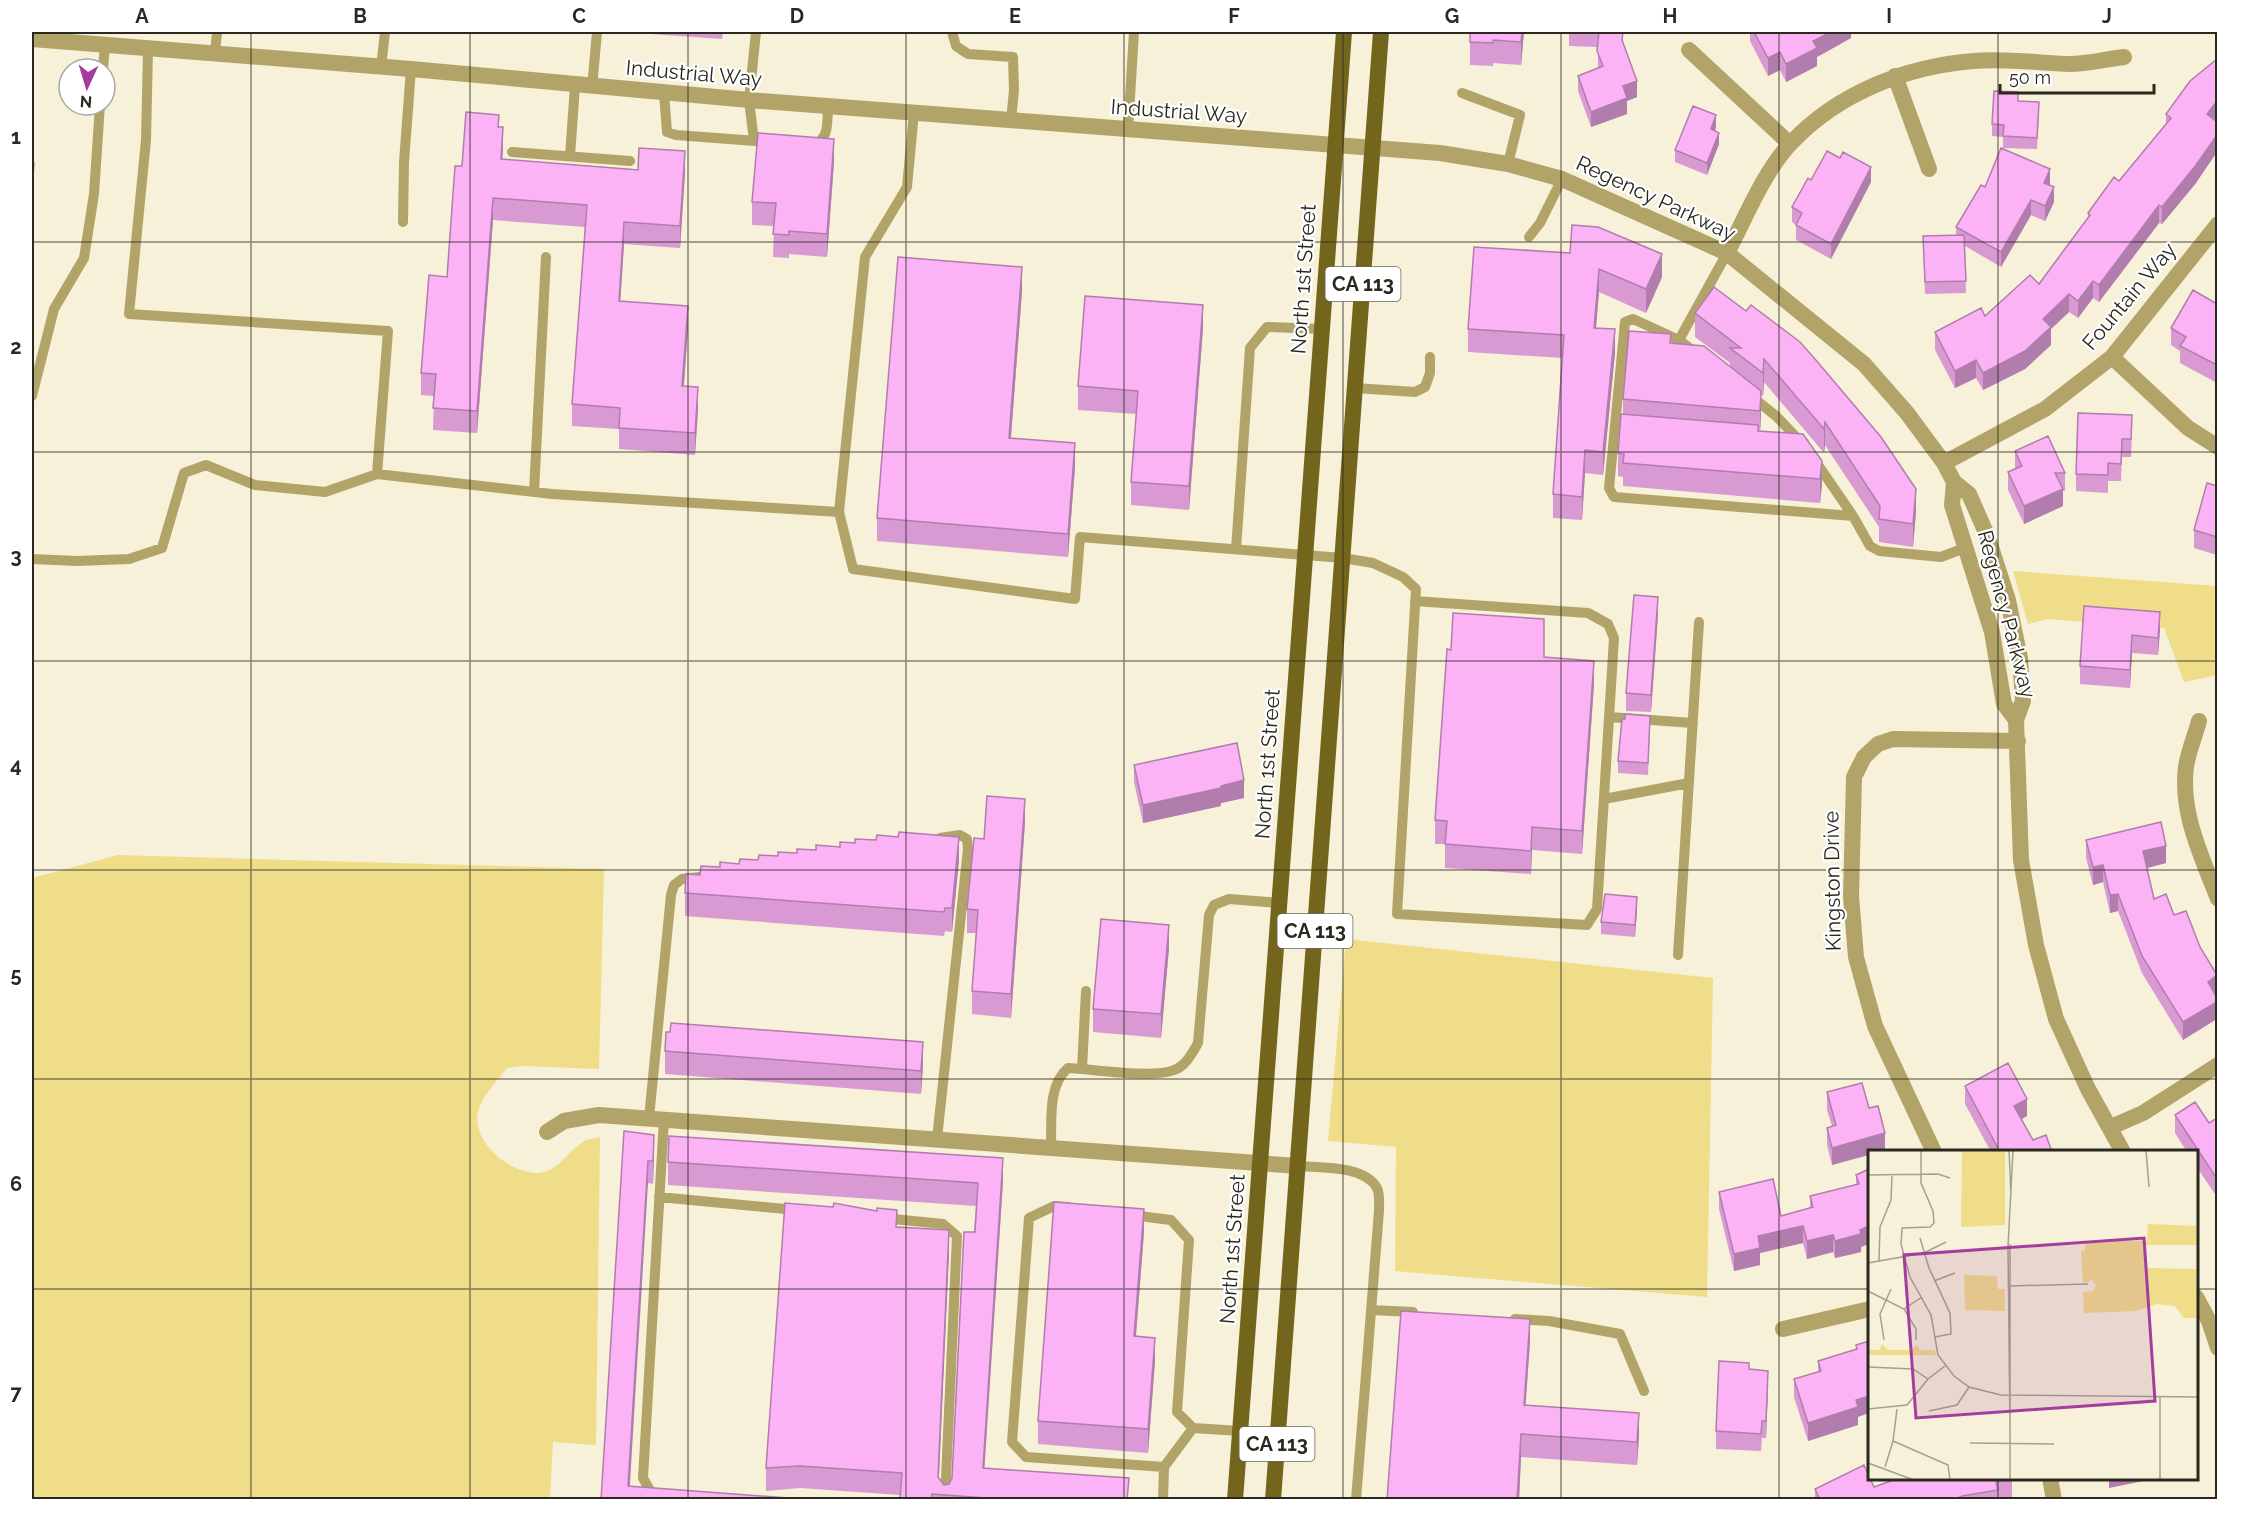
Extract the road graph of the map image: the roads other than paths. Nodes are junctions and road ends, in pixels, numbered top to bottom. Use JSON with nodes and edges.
{"nodes":[{"id":1,"x":217,"y":32,"type":"edge"},
{"id":2,"x":385,"y":32,"type":"edge"},
{"id":3,"x":597,"y":32,"type":"edge"},
{"id":4,"x":756,"y":32,"type":"edge"},
{"id":5,"x":952,"y":32,"type":"edge"},
{"id":6,"x":1134,"y":32,"type":"edge"},
{"id":7,"x":1344,"y":32,"type":"edge"},
{"id":8,"x":1381,"y":32,"type":"edge"},
{"id":9,"x":32,"y":39,"type":"edge"},
{"id":10,"x":105,"y":45,"type":"junction"},
{"id":11,"x":148,"y":49,"type":"junction"},
{"id":12,"x":1689,"y":50,"type":"dead end"},
{"id":13,"x":215,"y":54,"type":"junction"},
{"id":14,"x":104,"y":57,"type":"edge"},
{"id":15,"x":2124,"y":57,"type":"dead end"},
{"id":16,"x":381,"y":68,"type":"junction"},
{"id":17,"x":411,"y":69,"type":"junction"},
{"id":18,"x":1895,"y":76,"type":"junction"},
{"id":19,"x":575,"y":86,"type":"junction"},
{"id":20,"x":592,"y":88,"type":"junction"},
{"id":21,"x":664,"y":93,"type":"junction"},
{"id":22,"x":1462,"y":93,"type":"dead end"},
{"id":23,"x":749,"y":100,"type":"junction"},
{"id":24,"x":828,"y":106,"type":"junction"},
{"id":25,"x":914,"y":112,"type":"junction"},
{"id":26,"x":99,"y":117,"type":"edge"},
{"id":27,"x":1011,"y":121,"type":"junction"},
{"id":28,"x":1128,"y":130,"type":"junction"},
{"id":29,"x":754,"y":141,"type":"junction"},
{"id":30,"x":784,"y":143,"type":"edge"},
{"id":31,"x":804,"y":144,"type":"edge"},
{"id":32,"x":1790,"y":144,"type":"junction"},
{"id":33,"x":1336,"y":146,"type":"junction"},
{"id":34,"x":1354,"y":147,"type":"joint"},
{"id":35,"x":1374,"y":147,"type":"junction"},
{"id":36,"x":512,"y":152,"type":"dead end"},
{"id":37,"x":570,"y":156,"type":"junction"},
{"id":38,"x":630,"y":161,"type":"dead end"},
{"id":39,"x":1508,"y":164,"type":"junction"},
{"id":40,"x":1929,"y":169,"type":"dead end"},
{"id":41,"x":1562,"y":179,"type":"junction"},
{"id":42,"x":403,"y":222,"type":"dead end"},
{"id":43,"x":2217,"y":224,"type":"edge"},
{"id":44,"x":1529,"y":237,"type":"dead end"},
{"id":45,"x":1727,"y":253,"type":"junction"},
{"id":46,"x":546,"y":257,"type":"dead end"},
{"id":47,"x":1322,"y":329,"type":"junction"},
{"id":48,"x":1679,"y":340,"type":"junction"},
{"id":49,"x":1430,"y":357,"type":"dead end"},
{"id":50,"x":2112,"y":357,"type":"junction"},
{"id":51,"x":1707,"y":361,"type":"edge"},
{"id":52,"x":1355,"y":388,"type":"junction"},
{"id":53,"x":1743,"y":390,"type":"edge"},
{"id":54,"x":32,"y":396,"type":"edge"},
{"id":55,"x":1614,"y":429,"type":"junction"},
{"id":56,"x":1626,"y":430,"type":"edge"},
{"id":57,"x":1780,"y":443,"type":"edge"},
{"id":58,"x":1804,"y":445,"type":"junction"},
{"id":59,"x":2217,"y":447,"type":"edge"},
{"id":60,"x":1944,"y":463,"type":"junction"},
{"id":61,"x":377,"y":474,"type":"junction"},
{"id":62,"x":1954,"y":482,"type":"junction"},
{"id":63,"x":534,"y":492,"type":"junction"},
{"id":64,"x":838,"y":512,"type":"junction"},
{"id":65,"x":1853,"y":516,"type":"junction"},
{"id":66,"x":1967,"y":547,"type":"junction"},
{"id":67,"x":1236,"y":549,"type":"junction"},
{"id":68,"x":1305,"y":555,"type":"junction"},
{"id":69,"x":1343,"y":558,"type":"junction"},
{"id":70,"x":32,"y":559,"type":"edge"},
{"id":71,"x":1415,"y":601,"type":"junction"},
{"id":72,"x":1699,"y":622,"type":"dead end"},
{"id":73,"x":1609,"y":717,"type":"junction"},
{"id":74,"x":2016,"y":720,"type":"junction"},
{"id":75,"x":2199,"y":721,"type":"dead end"},
{"id":76,"x":1693,"y":723,"type":"junction"},
{"id":77,"x":2018,"y":741,"type":"junction"},
{"id":78,"x":1689,"y":783,"type":"junction"},
{"id":79,"x":1604,"y":799,"type":"junction"},
{"id":80,"x":924,"y":840,"type":"edge"},
{"id":81,"x":717,"y":874,"type":"edge"},
{"id":82,"x":2217,"y":899,"type":"edge"},
{"id":83,"x":1280,"y":903,"type":"junction"},
{"id":84,"x":1678,"y":955,"type":"dead end"},
{"id":85,"x":1086,"y":991,"type":"dead end"},
{"id":86,"x":2217,"y":1065,"type":"edge"},
{"id":87,"x":1082,"y":1069,"type":"junction"},
{"id":88,"x":656,"y":1119,"type":"junction"},
{"id":89,"x":2110,"y":1127,"type":"junction"},
{"id":90,"x":547,"y":1132,"type":"dead end"},
{"id":91,"x":938,"y":1139,"type":"junction"},
{"id":92,"x":1051,"y":1148,"type":"junction"},
{"id":93,"x":1933,"y":1150,"type":"edge"},
{"id":94,"x":2122,"y":1150,"type":"edge"},
{"id":95,"x":1260,"y":1163,"type":"junction"},
{"id":96,"x":1298,"y":1166,"type":"junction"},
{"id":97,"x":659,"y":1197,"type":"junction"},
{"id":98,"x":1077,"y":1208,"type":"edge"},
{"id":99,"x":813,"y":1212,"type":"edge"},
{"id":100,"x":1124,"y":1214,"type":"edge"},
{"id":101,"x":872,"y":1217,"type":"edge"},
{"id":102,"x":2198,"y":1301,"type":"edge"},
{"id":103,"x":1868,"y":1309,"type":"edge"},
{"id":104,"x":1371,"y":1310,"type":"junction"},
{"id":105,"x":1430,"y":1314,"type":"edge"},
{"id":106,"x":1502,"y":1318,"type":"edge"},
{"id":107,"x":1783,"y":1329,"type":"dead end"},
{"id":108,"x":2217,"y":1348,"type":"edge"},
{"id":109,"x":1644,"y":1391,"type":"dead end"},
{"id":110,"x":1193,"y":1428,"type":"junction"},
{"id":111,"x":1240,"y":1431,"type":"junction"},
{"id":112,"x":1164,"y":1467,"type":"junction"},
{"id":113,"x":2050,"y":1480,"type":"edge"},
{"id":114,"x":669,"y":1500,"type":"edge"},
{"id":115,"x":945,"y":1500,"type":"edge"},
{"id":116,"x":1163,"y":1500,"type":"edge"},
{"id":117,"x":1235,"y":1500,"type":"edge"},
{"id":118,"x":1273,"y":1500,"type":"edge"},
{"id":119,"x":1356,"y":1500,"type":"edge"},
{"id":120,"x":2054,"y":1500,"type":"edge"}],
"edges":[{"from":1,"to":13,"type":"lane"},
{"from":2,"to":16,"type":"lane"},
{"from":3,"to":20,"type":"lane"},
{"from":4,"to":23,"type":"lane"},
{"from":5,"to":27,"type":"lane"},
{"from":6,"to":28,"type":"lane"},
{"from":7,"to":33,"type":"main road","name":"North 1st Street","number":"CA 113"},
{"from":8,"to":35,"type":"main road","number":"CA 113"},
{"from":9,"to":10,"type":"street","name":"Industrial Way"},
{"from":10,"to":11,"type":"street","name":"Industrial Way"},
{"from":10,"to":14,"type":"lane"},
{"from":11,"to":13,"type":"street","name":"Industrial Way"},
{"from":11,"to":61,"type":"lane"},
{"from":12,"to":32,"type":"street"},
{"from":13,"to":16,"type":"street","name":"Industrial Way"},
{"from":15,"to":18,"type":"street"},
{"from":16,"to":17,"type":"street","name":"Industrial Way"},
{"from":17,"to":19,"type":"street","name":"Industrial Way"},
{"from":17,"to":42,"type":"lane"},
{"from":18,"to":32,"type":"street"},
{"from":18,"to":40,"type":"street"},
{"from":19,"to":20,"type":"street","name":"Industrial Way"},
{"from":19,"to":37,"type":"lane"},
{"from":20,"to":21,"type":"street","name":"Industrial Way"},
{"from":21,"to":23,"type":"street","name":"Industrial Way"},
{"from":21,"to":29,"type":"lane"},
{"from":22,"to":39,"type":"lane"},
{"from":23,"to":24,"type":"street","name":"Industrial Way"},
{"from":23,"to":29,"type":"lane"},
{"from":24,"to":25,"type":"street","name":"Industrial Way"},
{"from":24,"to":31,"type":"lane"},
{"from":25,"to":27,"type":"street","name":"Industrial Way"},
{"from":25,"to":64,"type":"lane"},
{"from":26,"to":54,"type":"lane"},
{"from":27,"to":28,"type":"street","name":"Industrial Way"},
{"from":28,"to":33,"type":"street","name":"Industrial Way"},
{"from":29,"to":30,"type":"lane"},
{"from":32,"to":45,"type":"street"},
{"from":33,"to":34,"type":"street","name":"Industrial Way"},
{"from":33,"to":47,"type":"main road","name":"North 1st Street","number":"CA 113"},
{"from":34,"to":35,"type":"street","name":"Regency Parkway"},
{"from":35,"to":39,"type":"street","name":"Regency Parkway"},
{"from":35,"to":52,"type":"main road","number":"CA 113"},
{"from":36,"to":37,"type":"lane"},
{"from":37,"to":38,"type":"lane"},
{"from":39,"to":41,"type":"street","name":"Regency Parkway"},
{"from":41,"to":44,"type":"lane"},
{"from":41,"to":45,"type":"street","name":"Regency Parkway"},
{"from":43,"to":50,"type":"street","name":"Fountain Way"},
{"from":45,"to":48,"type":"lane"},
{"from":45,"to":60,"type":"street","name":"Regency Parkway"},
{"from":46,"to":63,"type":"lane"},
{"from":47,"to":67,"type":"lane"},
{"from":47,"to":68,"type":"main road","name":"North 1st Street","number":"CA 113"},
{"from":48,"to":51,"type":"lane"},
{"from":48,"to":55,"type":"lane"},
{"from":49,"to":52,"type":"lane"},
{"from":50,"to":59,"type":"street"},
{"from":50,"to":60,"type":"street","name":"Fountain Way"},
{"from":52,"to":69,"type":"main road","number":"CA 113"},
{"from":53,"to":58,"type":"lane"},
{"from":55,"to":56,"type":"lane"},
{"from":55,"to":65,"type":"lane"},
{"from":57,"to":58,"type":"lane"},
{"from":58,"to":65,"type":"lane"},
{"from":60,"to":62,"type":"street","name":"Regency Parkway"},
{"from":61,"to":63,"type":"lane"},
{"from":61,"to":70,"type":"lane"},
{"from":62,"to":66,"type":"street","name":"Regency Parkway"},
{"from":62,"to":74,"type":"street","name":"Regency Parkway"},
{"from":63,"to":64,"type":"lane"},
{"from":64,"to":67,"type":"lane"},
{"from":65,"to":66,"type":"lane"},
{"from":66,"to":74,"type":"street","name":"Regency Parkway"},
{"from":67,"to":68,"type":"lane"},
{"from":68,"to":69,"type":"lane"},
{"from":68,"to":83,"type":"main road","name":"North 1st Street","number":"CA 113"},
{"from":69,"to":71,"type":"lane"},
{"from":69,"to":96,"type":"main road","number":"CA 113"},
{"from":71,"to":73,"type":"lane"},
{"from":71,"to":79,"type":"lane"},
{"from":72,"to":76,"type":"lane"},
{"from":73,"to":76,"type":"lane"},
{"from":73,"to":79,"type":"lane"},
{"from":74,"to":77,"type":"street","name":"Regency Parkway"},
{"from":75,"to":82,"type":"street"},
{"from":76,"to":78,"type":"lane"},
{"from":77,"to":89,"type":"street","name":"Regency Parkway"},
{"from":77,"to":93,"type":"street","name":"Kingston Drive"},
{"from":78,"to":79,"type":"lane"},
{"from":78,"to":84,"type":"lane"},
{"from":80,"to":91,"type":"lane"},
{"from":81,"to":88,"type":"lane"},
{"from":83,"to":87,"type":"lane"},
{"from":83,"to":95,"type":"main road","name":"North 1st Street","number":"CA 113"},
{"from":85,"to":87,"type":"lane"},
{"from":86,"to":89,"type":"street"},
{"from":87,"to":92,"type":"lane"},
{"from":88,"to":90,"type":"street"},
{"from":88,"to":91,"type":"street"},
{"from":88,"to":97,"type":"lane"},
{"from":89,"to":94,"type":"street","name":"Regency Parkway"},
{"from":91,"to":92,"type":"street"},
{"from":92,"to":95,"type":"street"},
{"from":95,"to":96,"type":"street"},
{"from":95,"to":111,"type":"main road","name":"North 1st Street","number":"CA 113"},
{"from":96,"to":104,"type":"lane"},
{"from":96,"to":118,"type":"main road","number":"CA 113"},
{"from":97,"to":99,"type":"lane"},
{"from":97,"to":114,"type":"lane"},
{"from":98,"to":112,"type":"lane"},
{"from":100,"to":110,"type":"lane"},
{"from":101,"to":115,"type":"lane"},
{"from":102,"to":108,"type":"street"},
{"from":103,"to":107,"type":"street"},
{"from":104,"to":105,"type":"lane"},
{"from":104,"to":119,"type":"lane"},
{"from":106,"to":109,"type":"lane"},
{"from":110,"to":111,"type":"lane"},
{"from":110,"to":112,"type":"lane"},
{"from":111,"to":117,"type":"main road","name":"North 1st Street","number":"CA 113"},
{"from":112,"to":116,"type":"lane"},
{"from":113,"to":120,"type":"street"}]}
